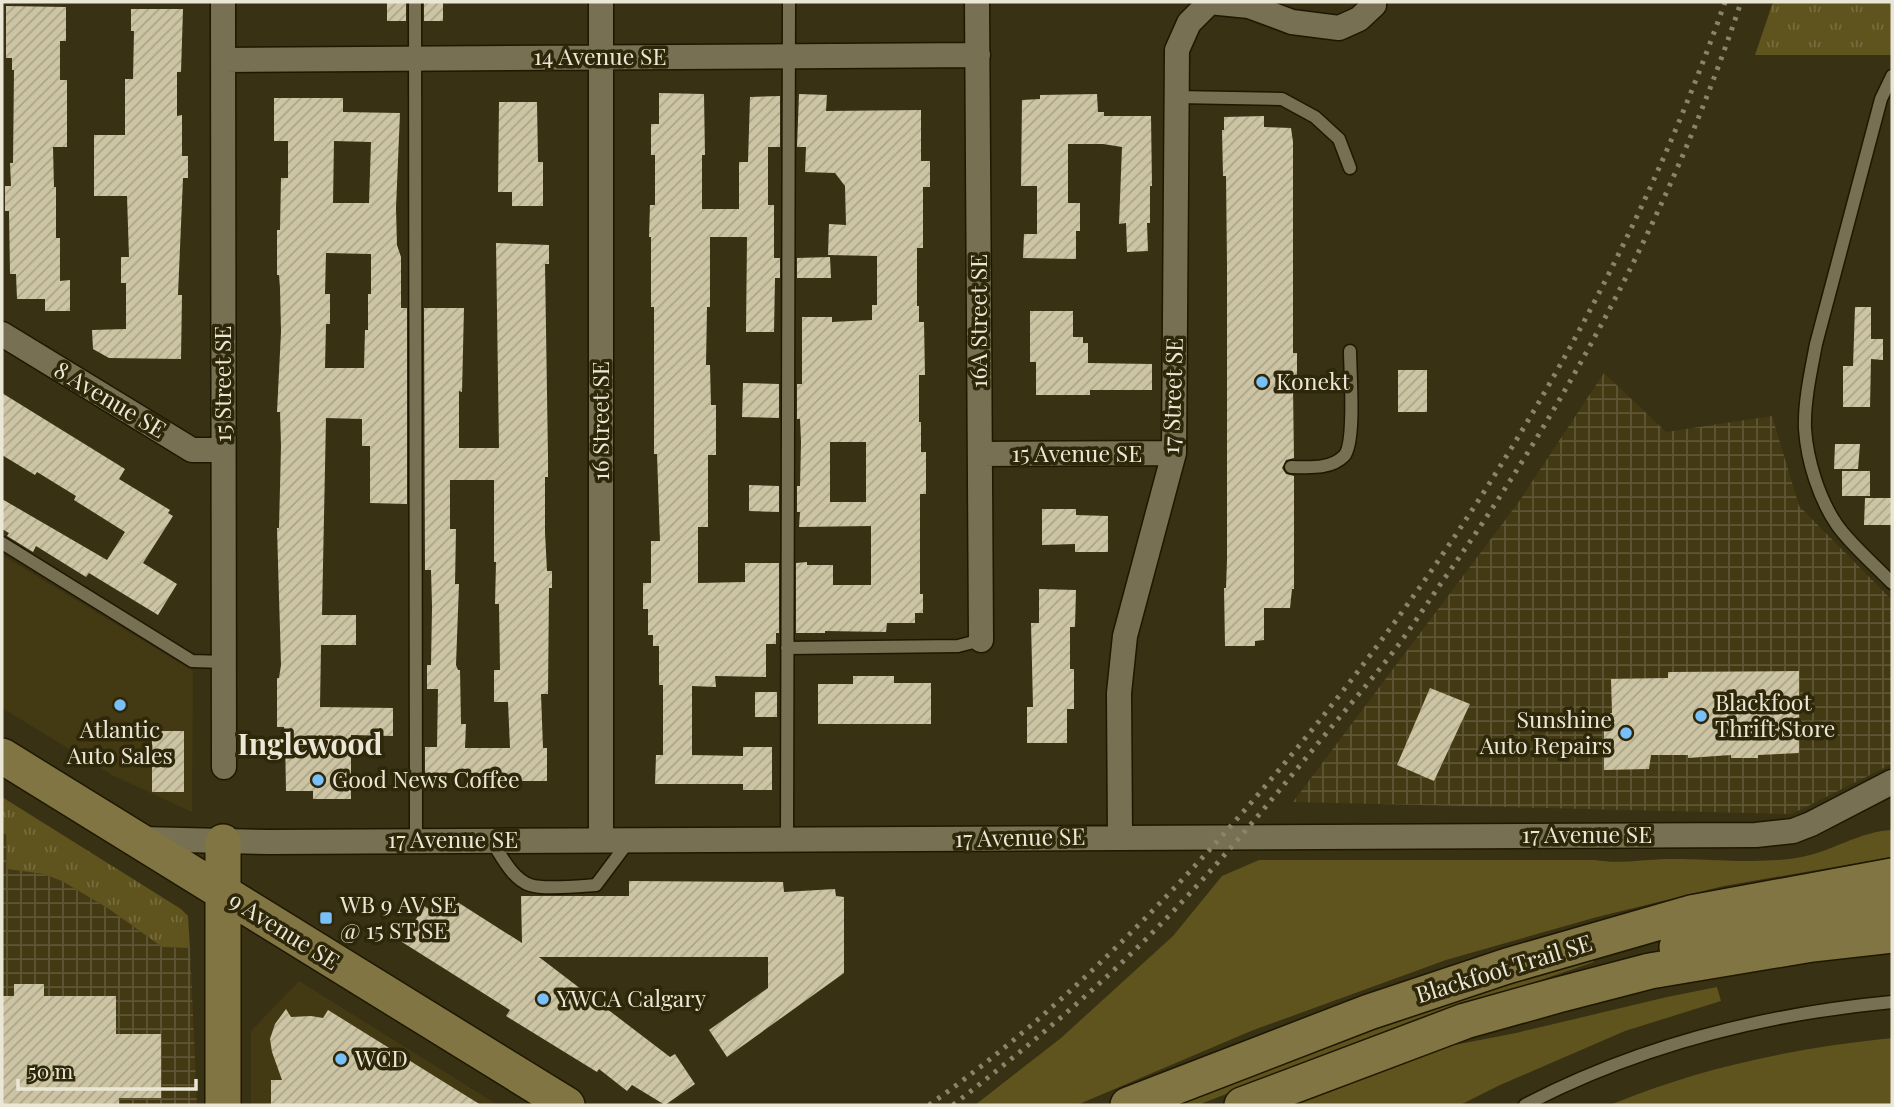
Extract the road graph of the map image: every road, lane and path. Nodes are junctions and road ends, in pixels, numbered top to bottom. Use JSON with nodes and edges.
{"nodes":[{"id":1,"x":223,"y":2,"type":"edge"},
{"id":2,"x":415,"y":2,"type":"edge"},
{"id":3,"x":601,"y":2,"type":"edge"},
{"id":4,"x":789,"y":2,"type":"edge"},
{"id":5,"x":977,"y":2,"type":"edge"},
{"id":6,"x":1210,"y":2,"type":"edge"},
{"id":7,"x":1374,"y":2,"type":"edge"},
{"id":8,"x":978,"y":55,"type":"junction"},
{"id":9,"x":789,"y":56,"type":"junction"},
{"id":10,"x":601,"y":58,"type":"junction"},
{"id":11,"x":415,"y":59,"type":"junction"},
{"id":12,"x":223,"y":60,"type":"junction"},
{"id":13,"x":1892,"y":76,"type":"edge"},
{"id":14,"x":1177,"y":97,"type":"junction"},
{"id":15,"x":1350,"y":168,"type":"dead end"},
{"id":16,"x":2,"y":334,"type":"edge"},
{"id":17,"x":1350,"y":351,"type":"dead end"},
{"id":18,"x":223,"y":450,"type":"junction"},
{"id":19,"x":1174,"y":453,"type":"junction"},
{"id":20,"x":980,"y":454,"type":"junction"},
{"id":21,"x":1291,"y":467,"type":"dead end"},
{"id":22,"x":2,"y":543,"type":"edge"},
{"id":23,"x":1892,"y":583,"type":"edge"},
{"id":24,"x":981,"y":640,"type":"joint"},
{"id":25,"x":787,"y":648,"type":"junction"},
{"id":26,"x":224,"y":662,"type":"junction"},
{"id":27,"x":2,"y":756,"type":"edge"},
{"id":28,"x":224,"y":767,"type":"dead end"},
{"id":29,"x":1892,"y":782,"type":"edge"},
{"id":30,"x":1120,"y":836,"type":"junction"},
{"id":31,"x":137,"y":839,"type":"junction"},
{"id":32,"x":601,"y":839,"type":"junction"},
{"id":33,"x":629,"y":839,"type":"junction"},
{"id":34,"x":787,"y":839,"type":"junction"},
{"id":35,"x":491,"y":840,"type":"junction"},
{"id":36,"x":416,"y":841,"type":"junction"},
{"id":37,"x":223,"y":842,"type":"junction"},
{"id":38,"x":1892,"y":876,"type":"edge"},
{"id":39,"x":222,"y":891,"type":"junction"},
{"id":40,"x":1892,"y":905,"type":"edge"},
{"id":41,"x":1892,"y":935,"type":"edge"},
{"id":42,"x":1533,"y":1001,"type":"junction"},
{"id":43,"x":1892,"y":1002,"type":"edge"},
{"id":44,"x":223,"y":1105,"type":"edge"},
{"id":45,"x":567,"y":1105,"type":"edge"},
{"id":46,"x":1128,"y":1105,"type":"edge"},
{"id":47,"x":1242,"y":1105,"type":"edge"},
{"id":48,"x":1525,"y":1105,"type":"edge"}],
"edges":[{"from":1,"to":12,"type":"street","name":"15 Street SE"},
{"from":2,"to":11,"type":"lane"},
{"from":3,"to":10,"type":"street","name":"16 Street SE"},
{"from":4,"to":9,"type":"lane"},
{"from":5,"to":8,"type":"street","name":"16A Street SE"},
{"from":6,"to":7,"type":"street","name":"17 Street SE"},
{"from":6,"to":14,"type":"street","name":"17 Street SE"},
{"from":8,"to":9,"type":"street","name":"14 Avenue SE"},
{"from":8,"to":20,"type":"street","name":"16A Street SE"},
{"from":9,"to":10,"type":"street","name":"14 Avenue SE"},
{"from":9,"to":25,"type":"lane"},
{"from":10,"to":11,"type":"street","name":"14 Avenue SE"},
{"from":10,"to":32,"type":"street","name":"16 Street SE"},
{"from":11,"to":12,"type":"street","name":"14 Avenue SE"},
{"from":11,"to":36,"type":"lane"},
{"from":12,"to":18,"type":"street","name":"15 Street SE"},
{"from":13,"to":23,"type":"lane"},
{"from":14,"to":15,"type":"lane"},
{"from":14,"to":19,"type":"street","name":"17 Street SE"},
{"from":16,"to":18,"type":"street","name":"8 Avenue SE"},
{"from":17,"to":21,"type":"lane"},
{"from":18,"to":26,"type":"street","name":"15 Street SE"},
{"from":19,"to":20,"type":"street","name":"15 Avenue SE"},
{"from":19,"to":30,"type":"street","name":"17 Street SE"},
{"from":20,"to":24,"type":"street","name":"16A Street SE"},
{"from":22,"to":26,"type":"lane"},
{"from":24,"to":25,"type":"lane"},
{"from":25,"to":34,"type":"lane"},
{"from":26,"to":28,"type":"street","name":"15 Street SE"},
{"from":27,"to":31,"type":"main road","name":"9 Avenue SE"},
{"from":29,"to":30,"type":"street","name":"17 Avenue SE"},
{"from":30,"to":34,"type":"street","name":"17 Avenue SE"},
{"from":31,"to":37,"type":"street","name":"17 Avenue SE"},
{"from":31,"to":39,"type":"main road","name":"9 Avenue SE"},
{"from":32,"to":33,"type":"street","name":"17 Avenue SE"},
{"from":32,"to":35,"type":"street","name":"17 Avenue SE"},
{"from":33,"to":34,"type":"street","name":"17 Avenue SE"},
{"from":33,"to":35,"type":"lane"},
{"from":35,"to":36,"type":"street","name":"17 Avenue SE"},
{"from":36,"to":37,"type":"street","name":"17 Avenue SE"},
{"from":37,"to":39,"type":"main road"},
{"from":38,"to":46,"type":"main road","name":"Blackfoot Trail SE"},
{"from":39,"to":44,"type":"main road"},
{"from":39,"to":45,"type":"main road","name":"9 Avenue SE"},
{"from":40,"to":42,"type":"main road"},
{"from":41,"to":42,"type":"main road","name":"Blackfoot Trail SE"},
{"from":42,"to":47,"type":"main road","name":"Blackfoot Trail SE"},
{"from":43,"to":48,"type":"lane"}]}
